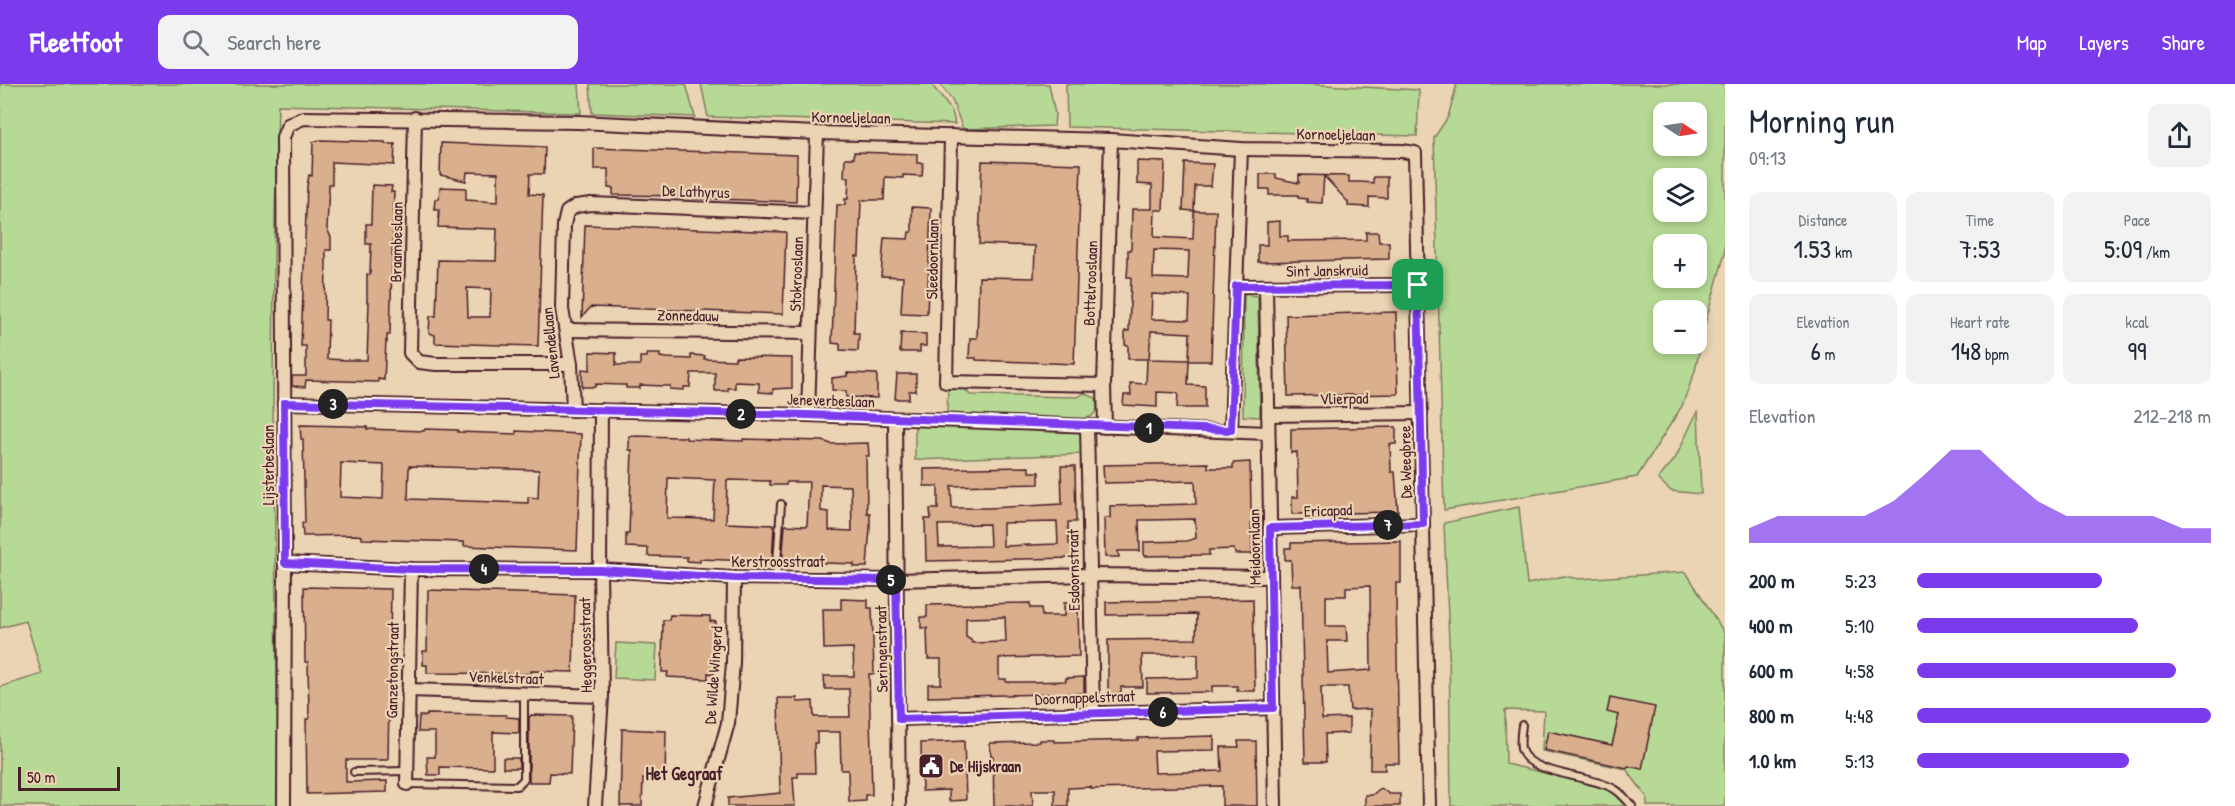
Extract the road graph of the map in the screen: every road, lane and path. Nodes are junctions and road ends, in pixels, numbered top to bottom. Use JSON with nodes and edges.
{"nodes":[{"id":1,"x":415,"y":118,"type":"junction"},
{"id":2,"x":288,"y":125,"type":"joint"},
{"id":3,"x":817,"y":134,"type":"junction"},
{"id":4,"x":951,"y":136,"type":"junction"},
{"id":5,"x":1111,"y":140,"type":"junction"},
{"id":6,"x":1240,"y":149,"type":"junction"},
{"id":7,"x":1415,"y":153,"type":"joint"},
{"id":8,"x":576,"y":206,"type":"joint"},
{"id":9,"x":814,"y":213,"type":"junction"},
{"id":10,"x":1418,"y":285,"type":"junction"},
{"id":11,"x":1236,"y":286,"type":"junction"},
{"id":12,"x":1266,"y":287,"type":"junction"},
{"id":13,"x":566,"y":330,"type":"junction"},
{"id":14,"x":810,"y":333,"type":"junction"},
{"id":15,"x":571,"y":363,"type":"junction"},
{"id":16,"x":1104,"y":385,"type":"junction"},
{"id":17,"x":284,"y":403,"type":"junction"},
{"id":18,"x":573,"y":410,"type":"junction"},
{"id":19,"x":601,"y":411,"type":"junction"},
{"id":20,"x":1421,"y":413,"type":"junction"},
{"id":21,"x":808,"y":415,"type":"junction"},
{"id":22,"x":1268,"y":415,"type":"junction"},
{"id":23,"x":895,"y":419,"type":"junction"},
{"id":24,"x":1087,"y":426,"type":"junction"},
{"id":25,"x":1105,"y":427,"type":"junction"},
{"id":26,"x":1231,"y":430,"type":"junction"},
{"id":27,"x":1268,"y":433,"type":"junction"},
{"id":28,"x":781,"y":504,"type":"dead end"},
{"id":29,"x":1423,"y":524,"type":"junction"},
{"id":30,"x":1270,"y":528,"type":"junction"},
{"id":31,"x":285,"y":563,"type":"junction"},
{"id":32,"x":411,"y":569,"type":"junction"},
{"id":33,"x":600,"y":570,"type":"junction"},
{"id":34,"x":1090,"y":575,"type":"junction"},
{"id":35,"x":1271,"y":577,"type":"junction"},
{"id":36,"x":734,"y":578,"type":"junction"},
{"id":37,"x":776,"y":578,"type":"junction"},
{"id":38,"x":896,"y":580,"type":"junction"},
{"id":39,"x":408,"y":690,"type":"junction"},
{"id":40,"x":524,"y":695,"type":"junction"},
{"id":41,"x":602,"y":696,"type":"junction"},
{"id":42,"x":1273,"y":708,"type":"junction"},
{"id":43,"x":1093,"y":713,"type":"junction"},
{"id":44,"x":899,"y":719,"type":"junction"},
{"id":45,"x":1522,"y":725,"type":"dead end"},
{"id":46,"x":407,"y":771,"type":"junction"},
{"id":47,"x":354,"y":772,"type":"dead end"},
{"id":48,"x":407,"y":784,"type":"joint"},
{"id":49,"x":284,"y":806,"type":"edge"},
{"id":50,"x":596,"y":806,"type":"edge"},
{"id":51,"x":705,"y":806,"type":"edge"},
{"id":52,"x":899,"y":806,"type":"edge"},
{"id":53,"x":1275,"y":806,"type":"edge"},
{"id":54,"x":1429,"y":806,"type":"edge"},
{"id":55,"x":1632,"y":806,"type":"edge"}],
"edges":[{"from":1,"to":2,"type":"street","name":"Kornoeljelaan"},
{"from":1,"to":3,"type":"street","name":"Kornoeljelaan"},
{"from":1,"to":15,"type":"street","name":"Braambeslaan"},
{"from":2,"to":17,"type":"street","name":"Lijsterbeslaan"},
{"from":3,"to":4,"type":"street","name":"Kornoeljelaan"},
{"from":3,"to":9,"type":"street","name":"Stokrooslaan"},
{"from":4,"to":5,"type":"street","name":"Kornoeljelaan"},
{"from":4,"to":16,"type":"street","name":"Sleedoornlaan"},
{"from":5,"to":6,"type":"street","name":"Kornoeljelaan"},
{"from":5,"to":16,"type":"street","name":"Bottelrooslaan"},
{"from":6,"to":7,"type":"street","name":"Kornoeljelaan"},
{"from":6,"to":11,"type":"street"},
{"from":7,"to":10,"type":"street","name":"De Weegbree"},
{"from":8,"to":9,"type":"street","name":"De Lathyrus"},
{"from":8,"to":13,"type":"street","name":"Lavendellaan"},
{"from":9,"to":14,"type":"street","name":"Stokrooslaan"},
{"from":10,"to":12,"type":"street","name":"Sint Janskruid"},
{"from":10,"to":20,"type":"street","name":"De Weegbree"},
{"from":11,"to":12,"type":"street","name":"Sint Janskruid"},
{"from":11,"to":26,"type":"street"},
{"from":12,"to":22,"type":"street","name":"Meidoornlaan"},
{"from":13,"to":14,"type":"street","name":"Zonnedauw"},
{"from":13,"to":15,"type":"street","name":"Lavendellaan"},
{"from":14,"to":21,"type":"street","name":"Stokrooslaan"},
{"from":15,"to":18,"type":"street","name":"Lavendellaan"},
{"from":16,"to":25,"type":"street","name":"Bottelrooslaan"},
{"from":17,"to":18,"type":"street","name":"Jeneverbeslaan"},
{"from":17,"to":31,"type":"street","name":"Lijsterbeslaan"},
{"from":18,"to":19,"type":"street","name":"Jeneverbeslaan"},
{"from":19,"to":21,"type":"street","name":"Jeneverbeslaan"},
{"from":19,"to":33,"type":"street","name":"Heggeroosstraat"},
{"from":20,"to":22,"type":"street","name":"Vlierpad"},
{"from":20,"to":29,"type":"street","name":"De Weegbree"},
{"from":21,"to":23,"type":"street","name":"Jeneverbeslaan"},
{"from":22,"to":27,"type":"street","name":"Meidoornlaan"},
{"from":23,"to":24,"type":"street","name":"Jeneverbeslaan"},
{"from":23,"to":38,"type":"street","name":"Seringenstraat"},
{"from":24,"to":25,"type":"street","name":"Jeneverbeslaan"},
{"from":24,"to":34,"type":"street","name":"Esdoornstraat"},
{"from":25,"to":26,"type":"street","name":"Jeneverbeslaan"},
{"from":26,"to":27,"type":"street","name":"Jeneverbeslaan"},
{"from":27,"to":30,"type":"street","name":"Meidoornlaan"},
{"from":28,"to":37,"type":"lane"},
{"from":29,"to":30,"type":"street","name":"Ericapad"},
{"from":29,"to":54,"type":"street","name":"De Weegbree"},
{"from":30,"to":35,"type":"street","name":"Meidoornlaan"},
{"from":31,"to":32,"type":"street","name":"Kerstroosstraat"},
{"from":31,"to":49,"type":"street","name":"Lijsterbeslaan"},
{"from":32,"to":33,"type":"street","name":"Kerstroosstraat"},
{"from":32,"to":39,"type":"street","name":"Ganzetongstraat"},
{"from":33,"to":36,"type":"street","name":"Kerstroosstraat"},
{"from":33,"to":41,"type":"street","name":"Heggeroosstraat"},
{"from":34,"to":35,"type":"street","name":"Kerstroosstraat"},
{"from":34,"to":38,"type":"street","name":"Kerstroosstraat"},
{"from":34,"to":43,"type":"street","name":"Esdoornstraat"},
{"from":35,"to":42,"type":"street","name":"Meidoornlaan"},
{"from":36,"to":37,"type":"street","name":"Kerstroosstraat"},
{"from":36,"to":51,"type":"street","name":"De Wilde Wingerd"},
{"from":37,"to":38,"type":"street","name":"Kerstroosstraat"},
{"from":38,"to":44,"type":"street","name":"Seringenstraat"},
{"from":39,"to":40,"type":"street","name":"Venkelstraat"},
{"from":39,"to":46,"type":"street","name":"Ganzetongstraat"},
{"from":40,"to":41,"type":"street","name":"Venkelstraat"},
{"from":40,"to":48,"type":"lane","name":"Ganzetongstraat"},
{"from":41,"to":50,"type":"street","name":"Heggeroosstraat"},
{"from":42,"to":43,"type":"street","name":"Doornappelstraat"},
{"from":42,"to":53,"type":"street","name":"Meidoornlaan"},
{"from":43,"to":44,"type":"street","name":"Doornappelstraat"},
{"from":44,"to":52,"type":"street","name":"Seringenstraat"},
{"from":45,"to":55,"type":"lane"},
{"from":46,"to":47,"type":"lane"},
{"from":46,"to":48,"type":"street","name":"Ganzetongstraat"}]}
